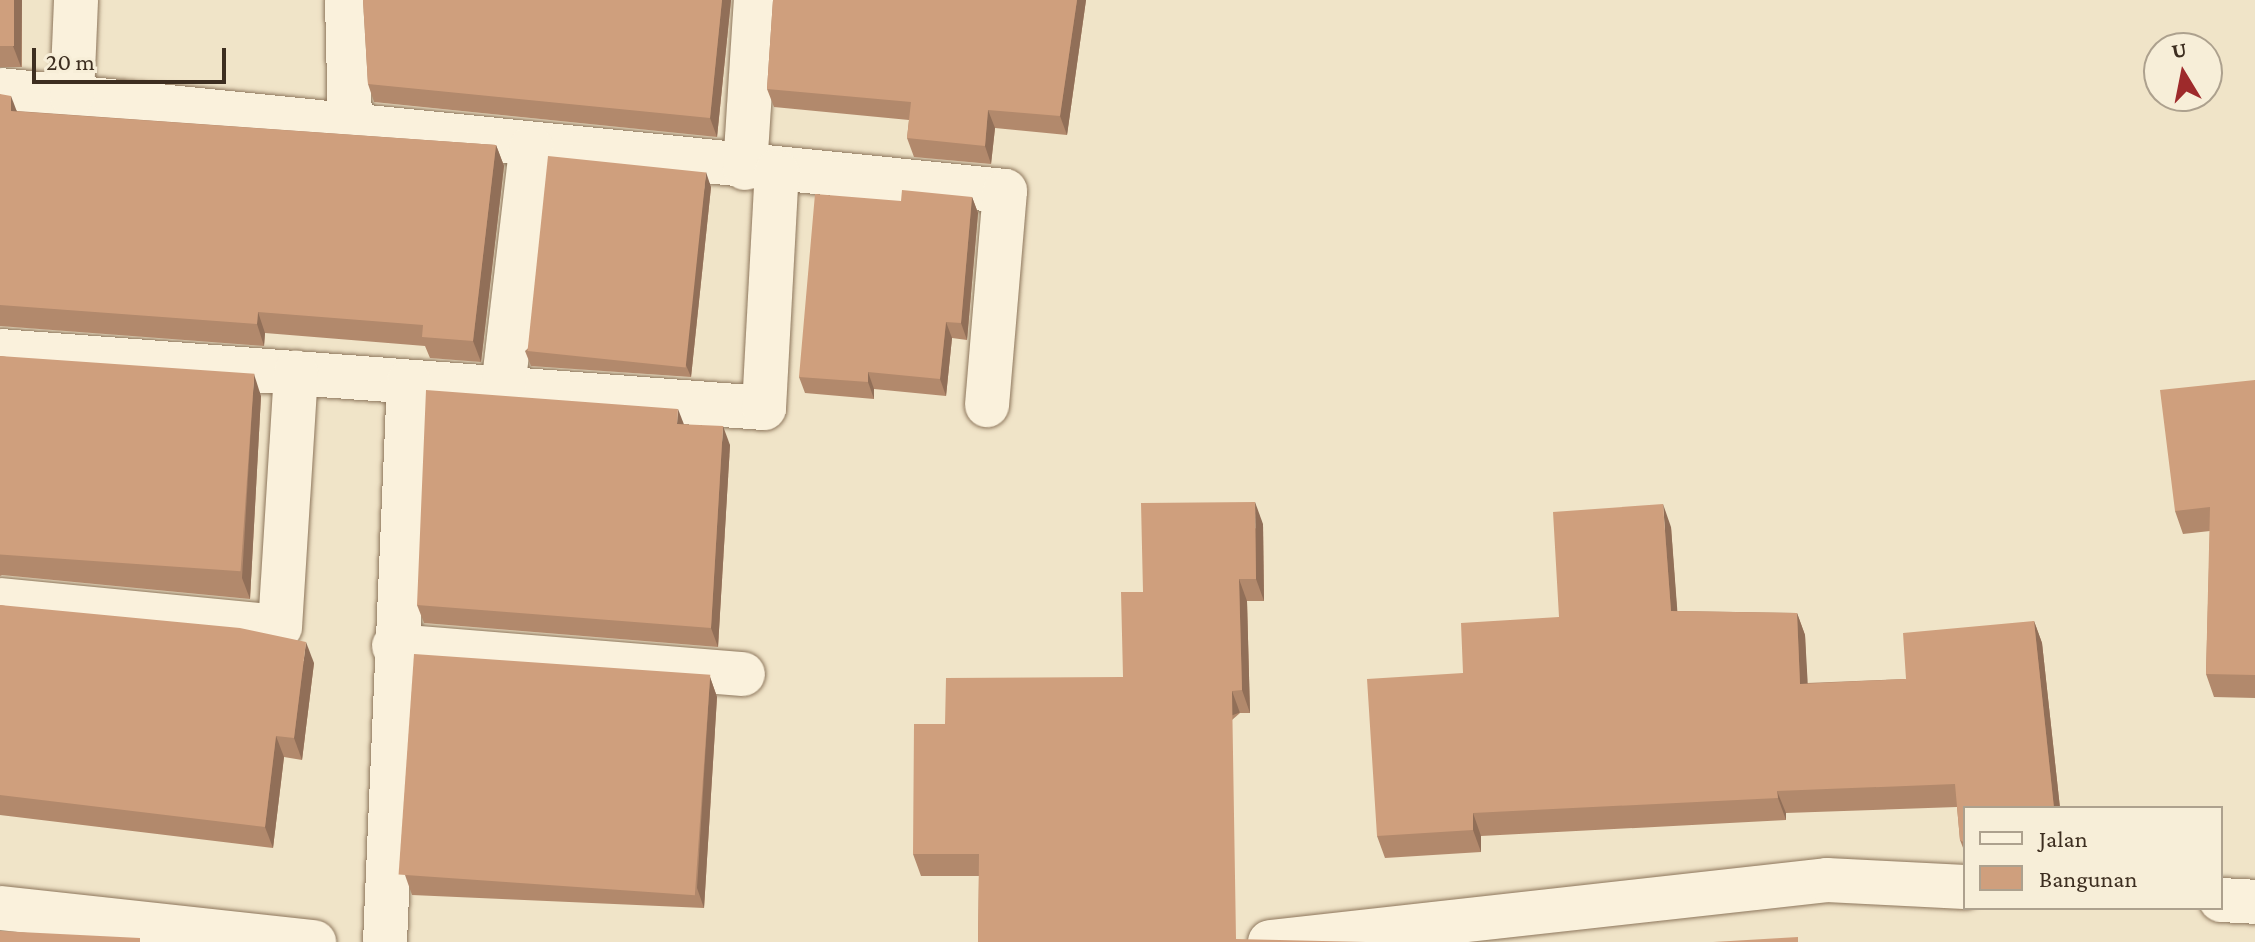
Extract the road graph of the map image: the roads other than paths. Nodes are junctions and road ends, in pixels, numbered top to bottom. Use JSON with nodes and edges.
{"nodes":[{"id":1,"x":76,"y":0,"type":"edge"},
{"id":2,"x":347,"y":0,"type":"edge"},
{"id":3,"x":756,"y":0,"type":"edge"},
{"id":4,"x":0,"y":90,"type":"edge"},
{"id":5,"x":72,"y":96,"type":"junction"},
{"id":6,"x":350,"y":125,"type":"junction"},
{"id":7,"x":531,"y":148,"type":"junction"},
{"id":8,"x":761,"y":169,"type":"junction"},
{"id":9,"x":0,"y":351,"type":"edge"},
{"id":10,"x":296,"y":373,"type":"junction"},
{"id":11,"x":409,"y":382,"type":"junction"},
{"id":12,"x":503,"y":388,"type":"junction"},
{"id":13,"x":987,"y":405,"type":"dead end"},
{"id":14,"x":0,"y":600,"type":"edge"},
{"id":15,"x":394,"y":646,"type":"junction"},
{"id":16,"x":743,"y":674,"type":"dead end"},
{"id":17,"x":1963,"y":887,"type":"edge"},
{"id":18,"x":2223,"y":900,"type":"edge"},
{"id":19,"x":2255,"y":902,"type":"edge"},
{"id":20,"x":0,"y":908,"type":"edge"},
{"id":21,"x":314,"y":942,"type":"edge"},
{"id":22,"x":385,"y":942,"type":"edge"},
{"id":23,"x":1270,"y":942,"type":"edge"}],
"edges":[{"from":1,"to":5,"type":"street"},
{"from":2,"to":6,"type":"street"},
{"from":3,"to":8,"type":"street"},
{"from":4,"to":5,"type":"street"},
{"from":5,"to":6,"type":"street"},
{"from":6,"to":7,"type":"street"},
{"from":7,"to":8,"type":"street"},
{"from":7,"to":12,"type":"street"},
{"from":8,"to":12,"type":"street"},
{"from":8,"to":13,"type":"street"},
{"from":9,"to":10,"type":"street"},
{"from":10,"to":11,"type":"street"},
{"from":10,"to":14,"type":"street"},
{"from":11,"to":12,"type":"street"},
{"from":11,"to":15,"type":"street"},
{"from":15,"to":16,"type":"street"},
{"from":15,"to":22,"type":"street"},
{"from":17,"to":23,"type":"street"},
{"from":18,"to":19,"type":"street"},
{"from":20,"to":21,"type":"street"}]}
